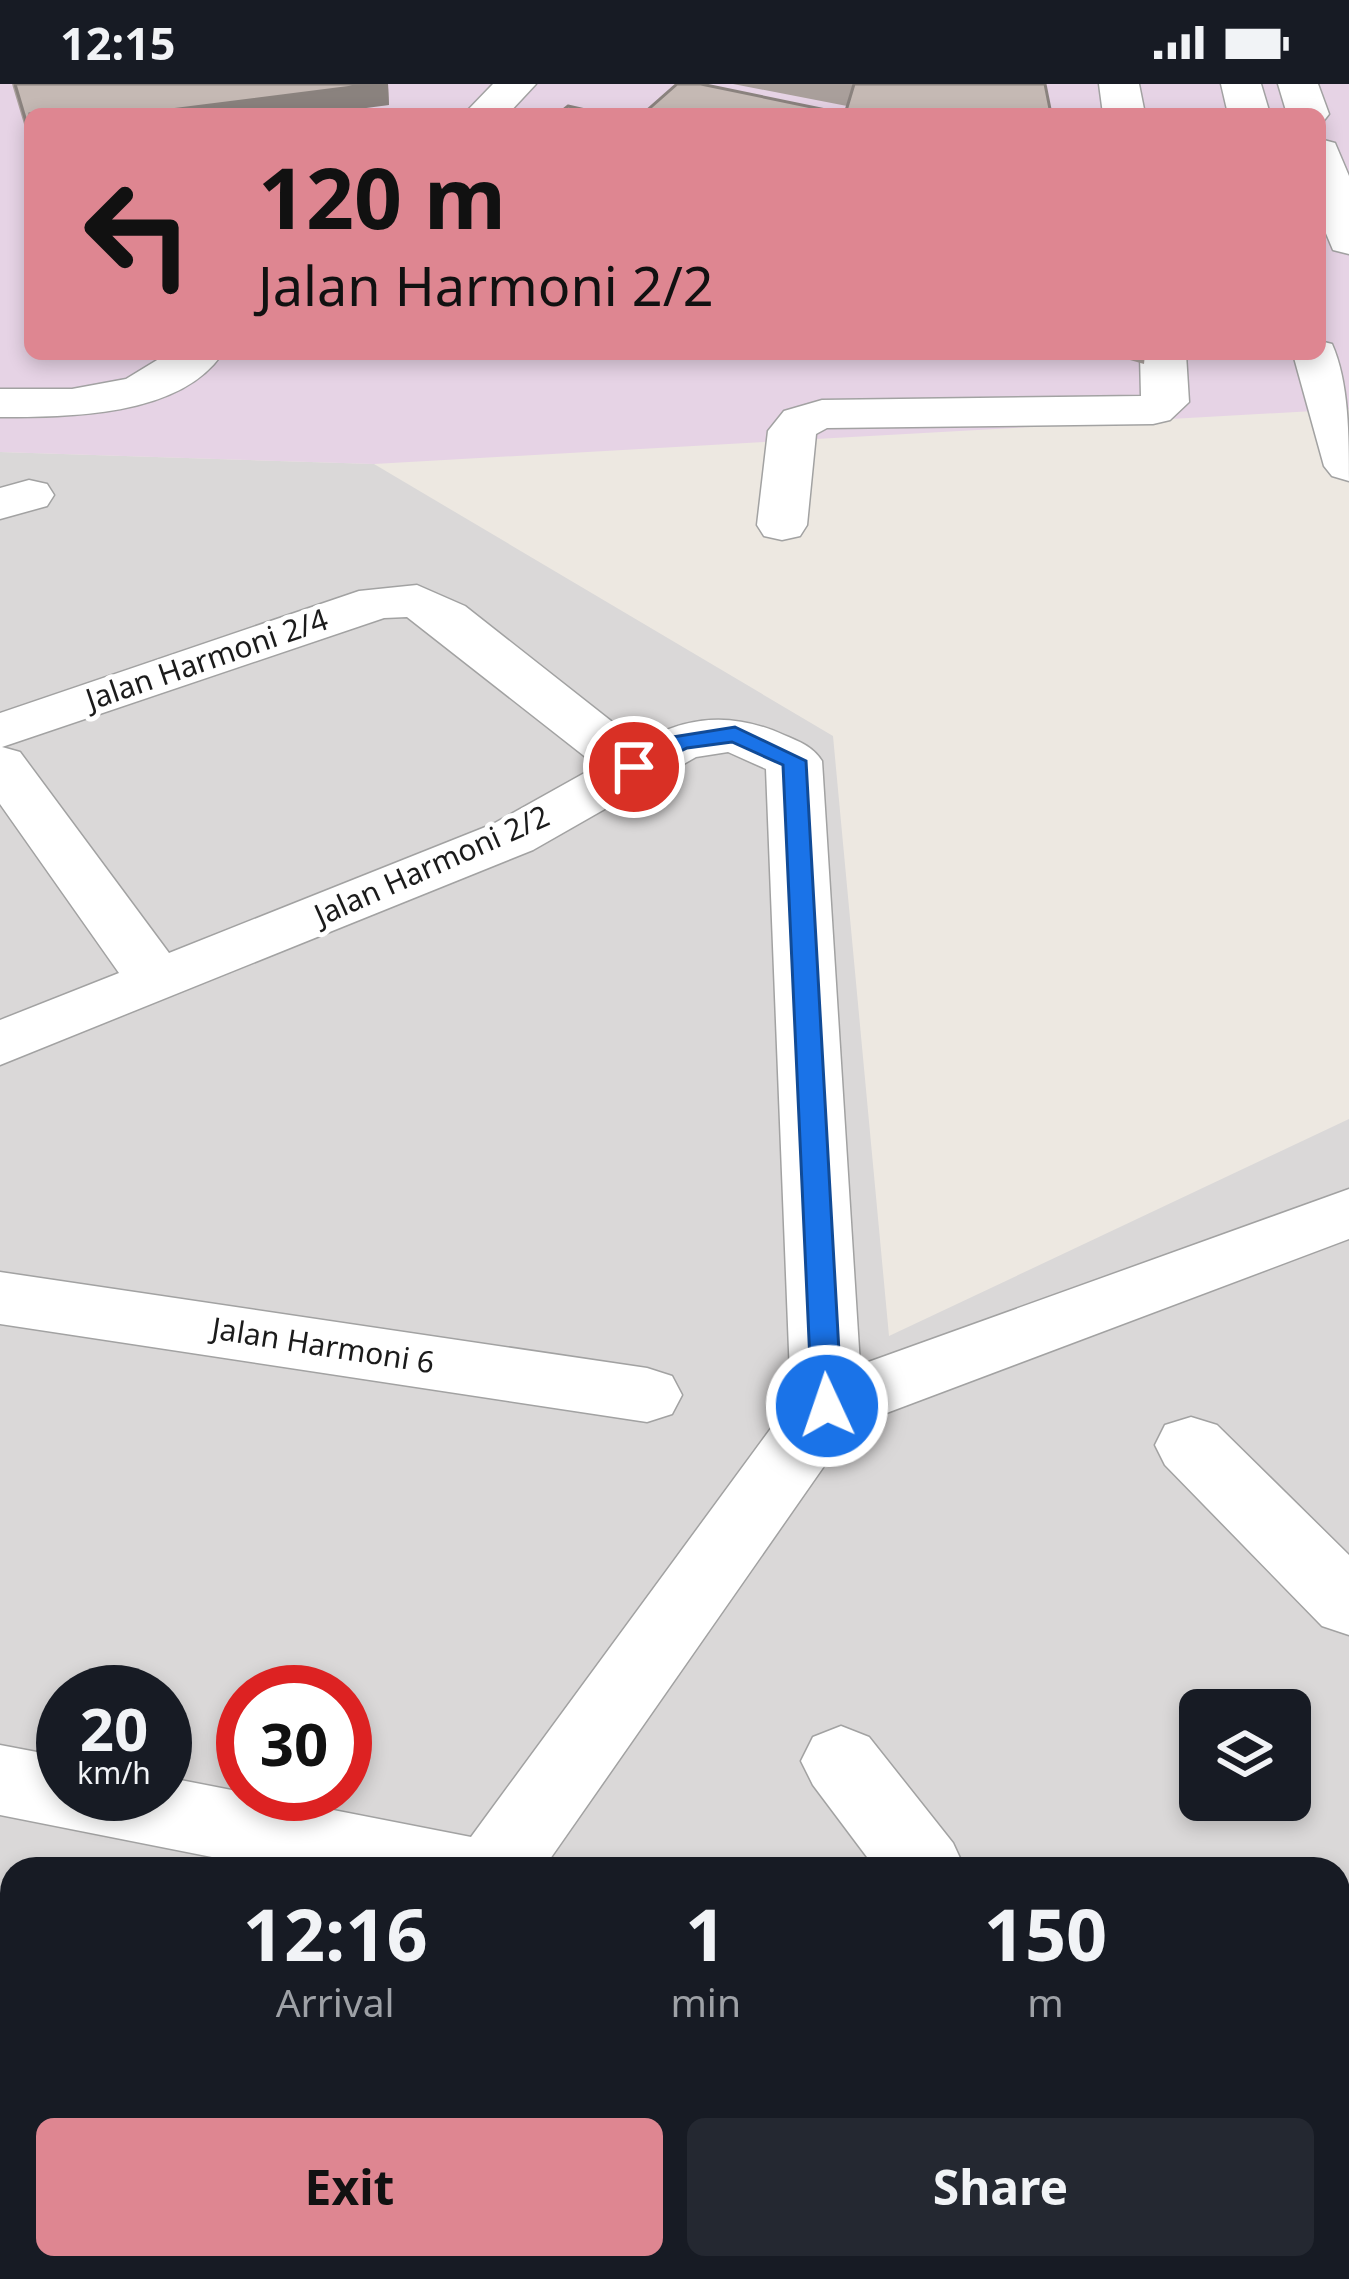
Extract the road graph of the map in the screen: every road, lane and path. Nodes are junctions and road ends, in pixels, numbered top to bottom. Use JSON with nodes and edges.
{"nodes":[{"id":1,"x":516,"y":84,"type":"edge"},
{"id":2,"x":491,"y":108,"type":"edge"},
{"id":3,"x":1326,"y":170,"type":"edge"},
{"id":4,"x":1349,"y":241,"type":"edge"},
{"id":5,"x":189,"y":360,"type":"edge"},
{"id":6,"x":1163,"y":360,"type":"edge"},
{"id":7,"x":1318,"y":360,"type":"edge"},
{"id":8,"x":0,"y":403,"type":"edge"},
{"id":9,"x":1349,"y":466,"type":"edge"},
{"id":10,"x":782,"y":525,"type":"dead end"},
{"id":11,"x":0,"y":731,"type":"edge"},
{"id":12,"x":0,"y":764,"type":"edge"},
{"id":13,"x":634,"y":767,"type":"junction"},
{"id":14,"x":158,"y":982,"type":"junction"},
{"id":15,"x":0,"y":1044,"type":"edge"},
{"id":16,"x":1349,"y":1213,"type":"edge"},
{"id":17,"x":0,"y":1298,"type":"edge"},
{"id":18,"x":647,"y":1395,"type":"dead end"},
{"id":19,"x":827,"y":1406,"type":"junction"},
{"id":20,"x":1191,"y":1445,"type":"dead end"},
{"id":21,"x":1349,"y":1604,"type":"edge"},
{"id":22,"x":841,"y":1761,"type":"dead end"},
{"id":23,"x":0,"y":1780,"type":"edge"},
{"id":24,"x":36,"y":1787,"type":"edge"},
{"id":25,"x":192,"y":1817,"type":"edge"},
{"id":26,"x":396,"y":1857,"type":"edge"},
{"id":27,"x":505,"y":1857,"type":"edge"},
{"id":28,"x":915,"y":1857,"type":"edge"}],
"edges":[{"from":1,"to":2,"type":"street"},
{"from":3,"to":4,"type":"street"},
{"from":5,"to":8,"type":"street"},
{"from":6,"to":10,"type":"street"},
{"from":7,"to":9,"type":"street"},
{"from":11,"to":13,"type":"street","name":"Jalan Harmoni 2/4"},
{"from":12,"to":14,"type":"street"},
{"from":13,"to":14,"type":"street","name":"Jalan Harmoni 2/2"},
{"from":13,"to":19,"type":"street","name":"Jalan Harmoni 2/2"},
{"from":14,"to":15,"type":"street","name":"Jalan Harmoni 2/2"},
{"from":16,"to":19,"type":"street"},
{"from":17,"to":18,"type":"street","name":"Jalan Harmoni 6"},
{"from":19,"to":27,"type":"street"},
{"from":20,"to":21,"type":"street"},
{"from":22,"to":28,"type":"street"},
{"from":23,"to":24,"type":"street"},
{"from":25,"to":26,"type":"street"}]}
